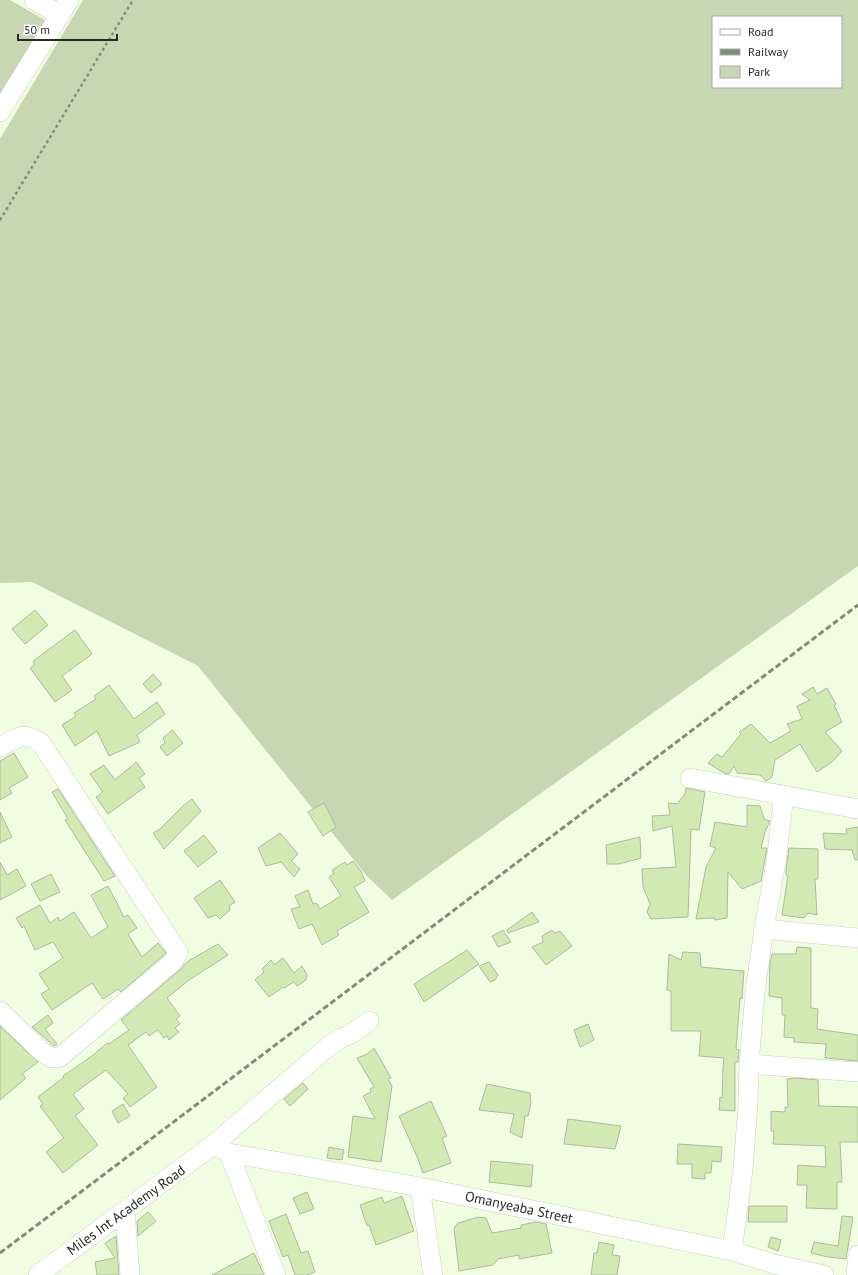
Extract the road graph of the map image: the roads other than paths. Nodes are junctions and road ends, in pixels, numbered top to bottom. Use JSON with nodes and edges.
{"nodes":[{"id":1,"x":34,"y":0,"type":"edge"},
{"id":2,"x":65,"y":8,"type":"edge"},
{"id":3,"x":0,"y":112,"type":"edge"},
{"id":4,"x":0,"y":747,"type":"edge"},
{"id":5,"x":690,"y":778,"type":"dead end"},
{"id":6,"x":784,"y":795,"type":"junction"},
{"id":7,"x":858,"y":809,"type":"edge"},
{"id":8,"x":764,"y":929,"type":"junction"},
{"id":9,"x":858,"y":938,"type":"edge"},
{"id":10,"x":0,"y":1011,"type":"edge"},
{"id":11,"x":369,"y":1020,"type":"dead end"},
{"id":12,"x":749,"y":1064,"type":"junction"},
{"id":13,"x":858,"y":1072,"type":"edge"},
{"id":14,"x":221,"y":1149,"type":"junction"},
{"id":15,"x":420,"y":1187,"type":"junction"},
{"id":16,"x":125,"y":1211,"type":"junction"},
{"id":17,"x":732,"y":1251,"type":"junction"},
{"id":18,"x":858,"y":1255,"type":"edge"},
{"id":19,"x":773,"y":1270,"type":"edge"},
{"id":20,"x":38,"y":1275,"type":"edge"},
{"id":21,"x":130,"y":1275,"type":"edge"},
{"id":22,"x":276,"y":1275,"type":"edge"},
{"id":23,"x":433,"y":1275,"type":"edge"},
{"id":24,"x":824,"y":1275,"type":"edge"},
{"id":25,"x":856,"y":1275,"type":"edge"}],
"edges":[{"from":1,"to":2,"type":"street"},
{"from":2,"to":3,"type":"street"},
{"from":4,"to":10,"type":"street"},
{"from":5,"to":6,"type":"street"},
{"from":6,"to":7,"type":"street"},
{"from":6,"to":8,"type":"street"},
{"from":8,"to":9,"type":"street"},
{"from":8,"to":12,"type":"street"},
{"from":11,"to":14,"type":"street","name":"Miles Int Academy Road"},
{"from":12,"to":13,"type":"street"},
{"from":12,"to":17,"type":"street"},
{"from":14,"to":15,"type":"street","name":"Omanyeaba Street"},
{"from":14,"to":16,"type":"street","name":"Miles Int Academy Road"},
{"from":14,"to":22,"type":"street"},
{"from":15,"to":17,"type":"street","name":"Omanyeaba Street"},
{"from":15,"to":23,"type":"street"},
{"from":16,"to":20,"type":"street","name":"Miles Int Academy Road"},
{"from":16,"to":21,"type":"street"},
{"from":17,"to":19,"type":"street","name":"Omanyeaba Street"},
{"from":18,"to":25,"type":"street"},
{"from":19,"to":24,"type":"street","name":"Omanyeaba Street"}]}
